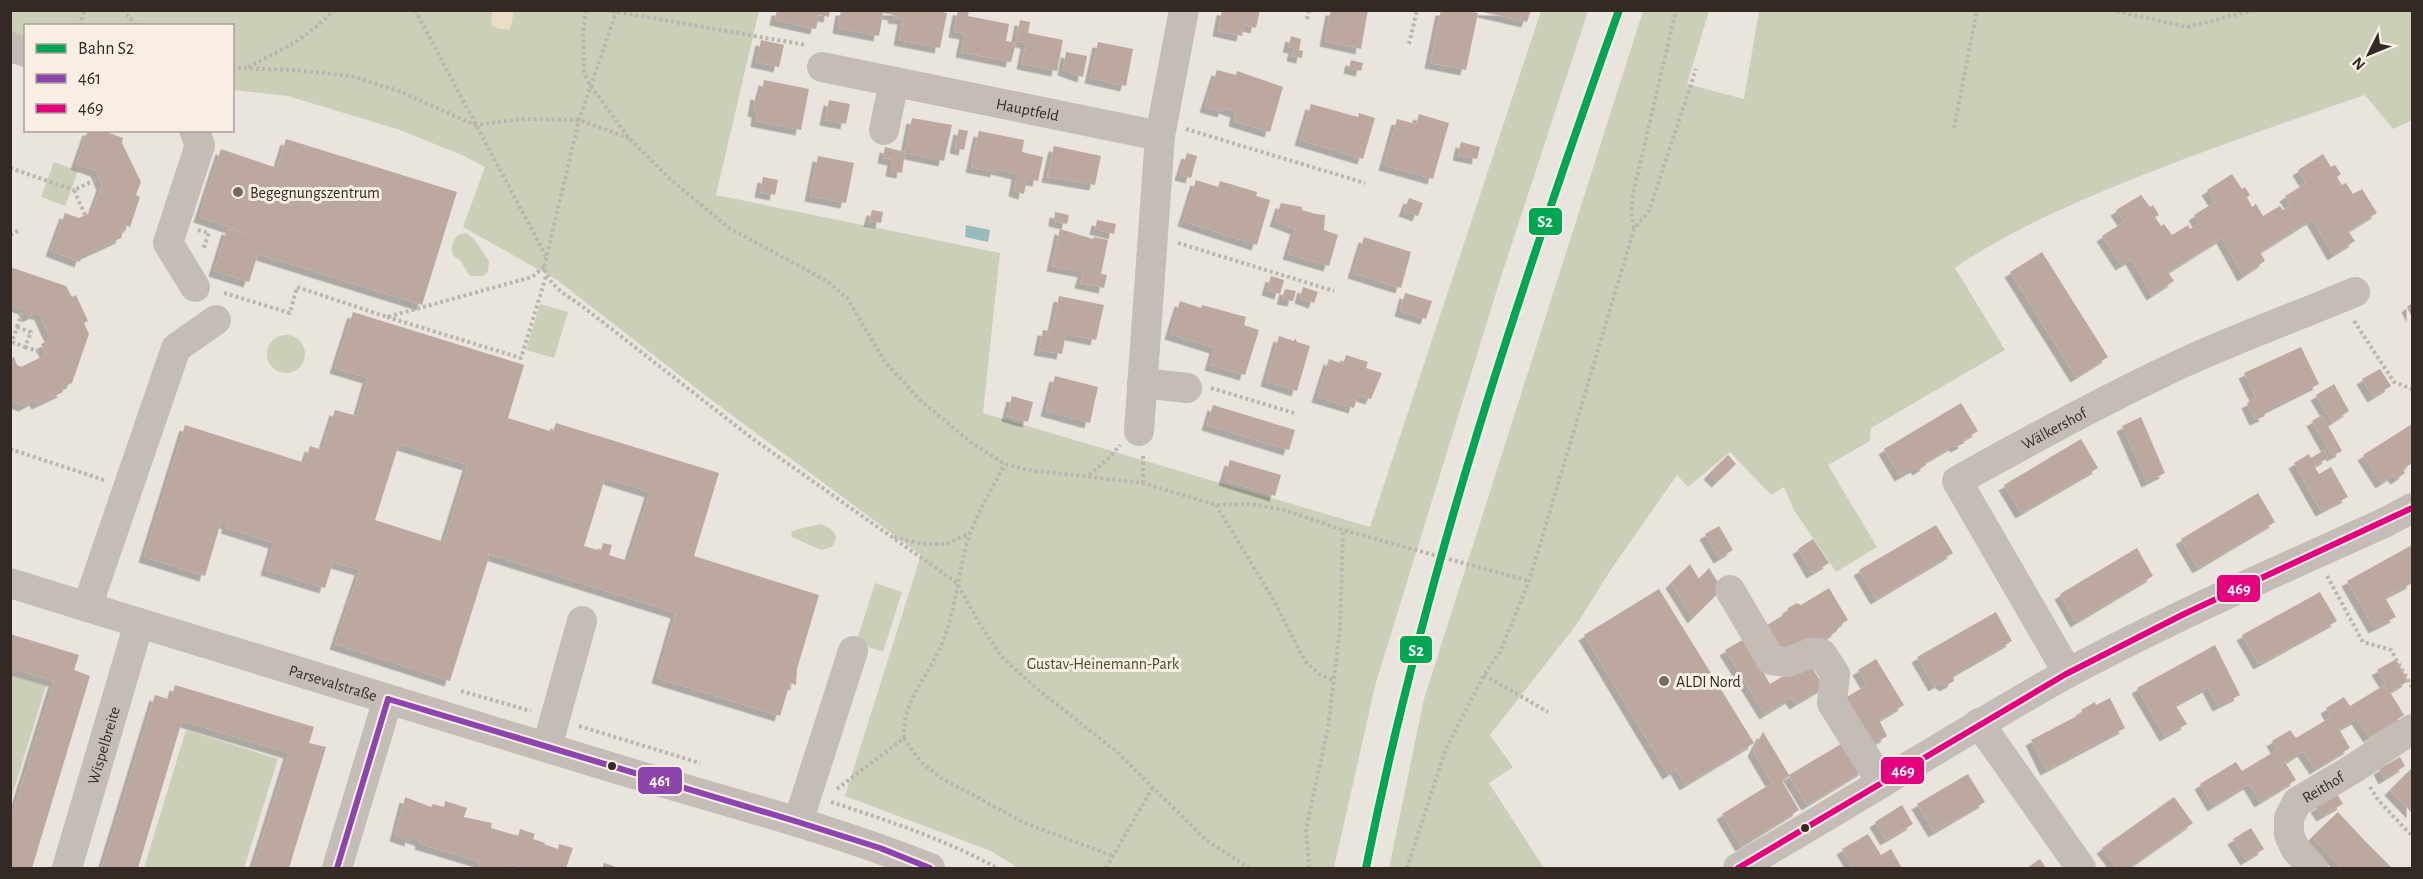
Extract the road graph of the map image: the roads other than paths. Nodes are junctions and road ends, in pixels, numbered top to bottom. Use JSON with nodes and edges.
{"nodes":[{"id":1,"x":1184,"y":10,"type":"edge"},
{"id":2,"x":822,"y":67,"type":"road end"},
{"id":3,"x":894,"y":82,"type":"junction"},
{"id":4,"x":1162,"y":129,"type":"junction"},
{"id":5,"x":884,"y":130,"type":"dead end"},
{"id":6,"x":195,"y":132,"type":"edge"},
{"id":7,"x":205,"y":288,"type":"road end"},
{"id":8,"x":2347,"y":296,"type":"road end"},
{"id":9,"x":216,"y":320,"type":"dead end"},
{"id":10,"x":1142,"y":383,"type":"junction"},
{"id":11,"x":1187,"y":388,"type":"road end"},
{"id":12,"x":1139,"y":431,"type":"road end"},
{"id":13,"x":2412,"y":508,"type":"edge"},
{"id":14,"x":10,"y":583,"type":"edge"},
{"id":15,"x":1730,"y":590,"type":"dead end"},
{"id":16,"x":87,"y":607,"type":"junction"},
{"id":17,"x":582,"y":621,"type":"dead end"},
{"id":18,"x":139,"y":623,"type":"junction"},
{"id":19,"x":853,"y":651,"type":"dead end"},
{"id":20,"x":2068,"y":673,"type":"junction"},
{"id":21,"x":388,"y":699,"type":"junction"},
{"id":22,"x":1979,"y":723,"type":"junction"},
{"id":23,"x":2412,"y":729,"type":"edge"},
{"id":24,"x":547,"y":747,"type":"junction"},
{"id":25,"x":1882,"y":783,"type":"junction"},
{"id":26,"x":798,"y":822,"type":"junction"},
{"id":27,"x":67,"y":868,"type":"edge"},
{"id":28,"x":337,"y":868,"type":"edge"},
{"id":29,"x":930,"y":868,"type":"edge"},
{"id":30,"x":1738,"y":868,"type":"edge"},
{"id":31,"x":2081,"y":868,"type":"edge"},
{"id":32,"x":2313,"y":868,"type":"edge"}],
"edges":[{"from":1,"to":4,"type":"street"},
{"from":2,"to":3,"type":"street","name":"Hauptfeld"},
{"from":3,"to":4,"type":"street","name":"Hauptfeld"},
{"from":3,"to":5,"type":"street"},
{"from":4,"to":10,"type":"street"},
{"from":6,"to":7,"type":"street"},
{"from":8,"to":20,"type":"street","name":"Wälkershof"},
{"from":9,"to":16,"type":"street"},
{"from":10,"to":11,"type":"street"},
{"from":10,"to":12,"type":"street"},
{"from":13,"to":20,"type":"street"},
{"from":14,"to":16,"type":"street","name":"Parsevalstraße"},
{"from":15,"to":25,"type":"street"},
{"from":16,"to":18,"type":"street","name":"Parsevalstraße"},
{"from":17,"to":24,"type":"street"},
{"from":18,"to":21,"type":"street","name":"Parsevalstraße"},
{"from":18,"to":27,"type":"street","name":"Wispelbreite"},
{"from":19,"to":26,"type":"street"},
{"from":20,"to":22,"type":"street"},
{"from":21,"to":24,"type":"street","name":"Parsevalstraße"},
{"from":21,"to":28,"type":"street"},
{"from":22,"to":25,"type":"street"},
{"from":22,"to":31,"type":"street"},
{"from":23,"to":32,"type":"street","name":"Reithof"},
{"from":24,"to":26,"type":"street","name":"Parsevalstraße"},
{"from":25,"to":30,"type":"street"},
{"from":26,"to":29,"type":"street","name":"Parsevalstraße"}]}
